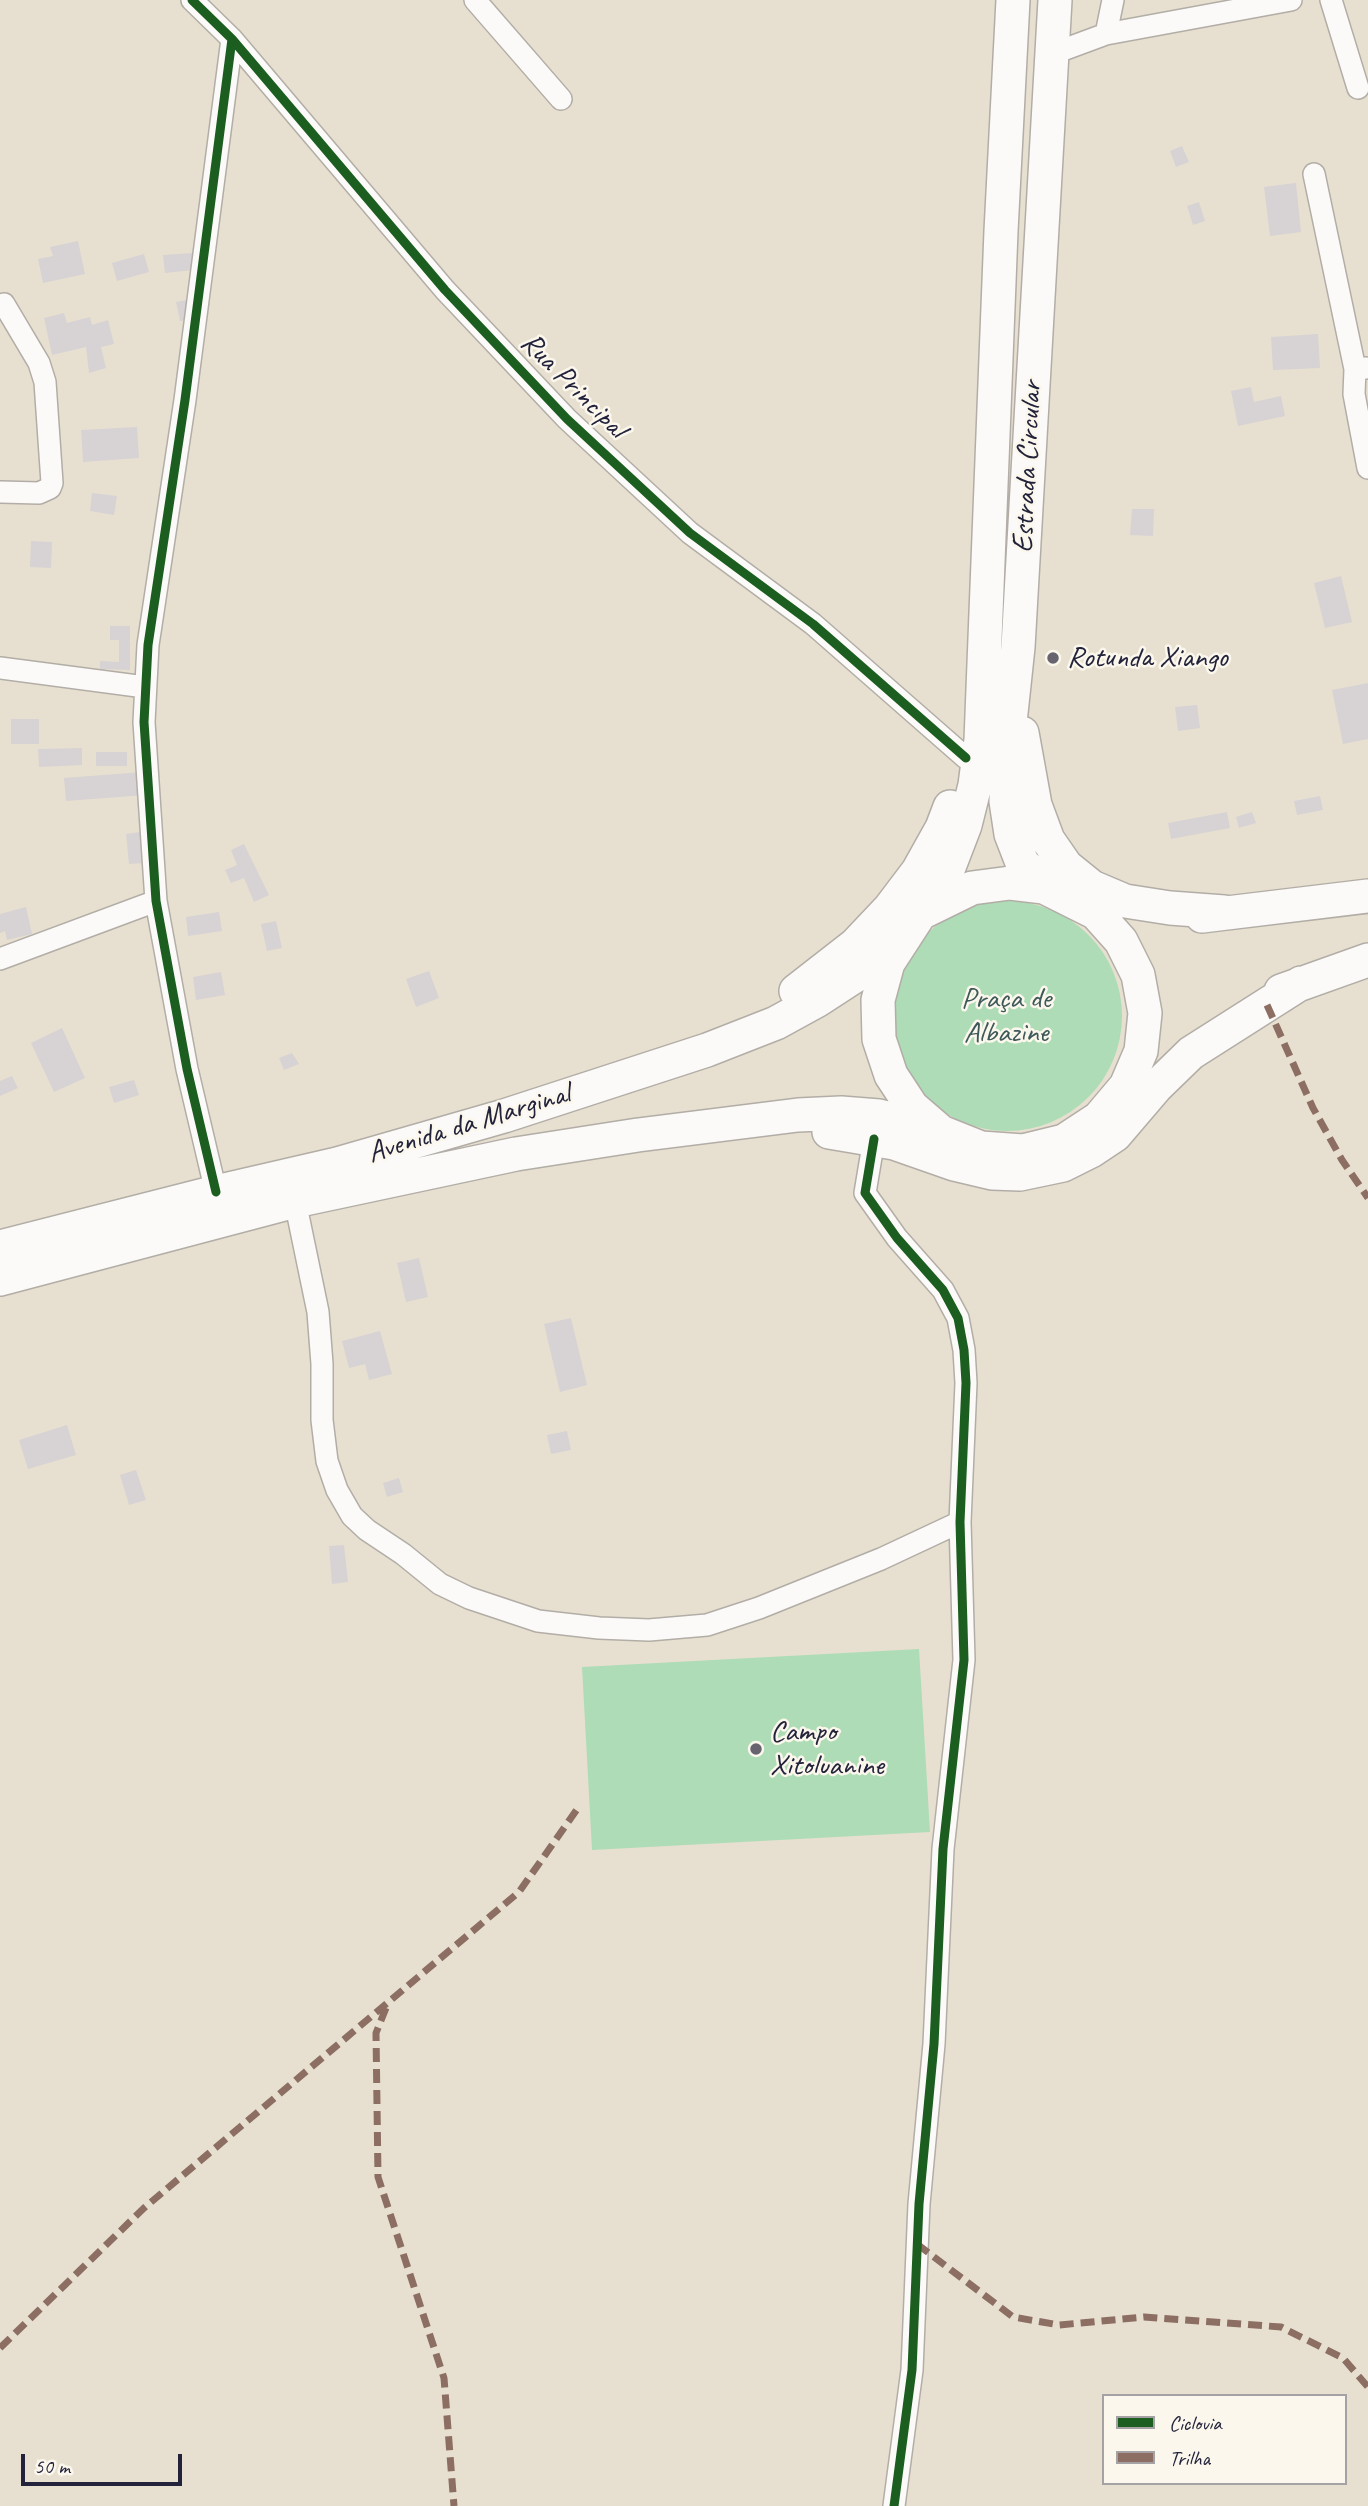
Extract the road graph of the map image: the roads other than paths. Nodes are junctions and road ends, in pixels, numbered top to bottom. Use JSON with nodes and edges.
{"nodes":[{"id":1,"x":192,"y":0,"type":"edge"},
{"id":2,"x":474,"y":0,"type":"edge"},
{"id":3,"x":1013,"y":0,"type":"edge"},
{"id":4,"x":1055,"y":0,"type":"edge"},
{"id":5,"x":1113,"y":0,"type":"edge"},
{"id":6,"x":1291,"y":0,"type":"edge"},
{"id":7,"x":1331,"y":0,"type":"edge"},
{"id":8,"x":1106,"y":34,"type":"junction"},
{"id":9,"x":232,"y":39,"type":"junction"},
{"id":10,"x":1052,"y":54,"type":"junction"},
{"id":11,"x":1358,"y":88,"type":"dead end"},
{"id":12,"x":561,"y":99,"type":"dead end"},
{"id":13,"x":1314,"y":174,"type":"dead end"},
{"id":14,"x":4,"y":304,"type":"dead end"},
{"id":15,"x":1361,"y":368,"type":"edge"},
{"id":16,"x":1368,"y":468,"type":"edge"},
{"id":17,"x":0,"y":492,"type":"edge"},
{"id":18,"x":986,"y":649,"type":"junction"},
{"id":19,"x":0,"y":668,"type":"edge"},
{"id":20,"x":145,"y":687,"type":"junction"},
{"id":21,"x":1015,"y":696,"type":"junction"},
{"id":22,"x":967,"y":758,"type":"junction"},
{"id":23,"x":1368,"y":896,"type":"edge"},
{"id":24,"x":156,"y":901,"type":"junction"},
{"id":25,"x":1086,"y":908,"type":"junction"},
{"id":26,"x":1224,"y":912,"type":"junction"},
{"id":27,"x":915,"y":922,"type":"junction"},
{"id":28,"x":0,"y":959,"type":"edge"},
{"id":29,"x":1368,"y":960,"type":"edge"},
{"id":30,"x":1301,"y":983,"type":"junction"},
{"id":31,"x":706,"y":1050,"type":"junction"},
{"id":32,"x":1126,"y":1086,"type":"junction"},
{"id":33,"x":758,"y":1121,"type":"junction"},
{"id":34,"x":942,"y":1132,"type":"junction"},
{"id":35,"x":874,"y":1139,"type":"junction"},
{"id":36,"x":216,"y":1192,"type":"junction"},
{"id":37,"x":295,"y":1201,"type":"junction"},
{"id":38,"x":0,"y":1247,"type":"edge"},
{"id":39,"x":0,"y":1279,"type":"edge"},
{"id":40,"x":960,"y":1522,"type":"junction"},
{"id":41,"x":894,"y":2506,"type":"edge"}],
"edges":[{"from":1,"to":9,"type":"street","name":"Rua Principal"},
{"from":2,"to":12,"type":"street"},
{"from":3,"to":18,"type":"main road","name":"Estrada Circular"},
{"from":4,"to":10,"type":"main road","name":"Estrada Circular"},
{"from":5,"to":8,"type":"street"},
{"from":6,"to":8,"type":"street"},
{"from":7,"to":11,"type":"street"},
{"from":8,"to":10,"type":"street"},
{"from":9,"to":20,"type":"street"},
{"from":9,"to":22,"type":"street","name":"Rua Principal"},
{"from":10,"to":21,"type":"main road","name":"Estrada Circular"},
{"from":13,"to":15,"type":"street"},
{"from":14,"to":17,"type":"street"},
{"from":15,"to":16,"type":"street"},
{"from":18,"to":22,"type":"main road"},
{"from":18,"to":27,"type":"main road","name":"Estrada Circular"},
{"from":19,"to":20,"type":"street"},
{"from":20,"to":24,"type":"street"},
{"from":21,"to":25,"type":"main road","name":"Estrada Circular"},
{"from":21,"to":26,"type":"main road"},
{"from":22,"to":31,"type":"main road"},
{"from":23,"to":26,"type":"main road","name":"Estrada Circular"},
{"from":24,"to":28,"type":"street"},
{"from":24,"to":36,"type":"street"},
{"from":25,"to":26,"type":"main road","name":"Estrada Circular"},
{"from":25,"to":27,"type":"main road"},
{"from":25,"to":32,"type":"main road"},
{"from":27,"to":31,"type":"main road","name":"Avenida da Marginal"},
{"from":27,"to":34,"type":"main road","name":"Estrada Circular"},
{"from":29,"to":30,"type":"main road"},
{"from":30,"to":32,"type":"main road"},
{"from":30,"to":35,"type":"main road"},
{"from":31,"to":36,"type":"main road","name":"Avenida da Marginal"},
{"from":32,"to":34,"type":"main road"},
{"from":33,"to":34,"type":"main road","name":"Avenida da Marginal"},
{"from":33,"to":35,"type":"main road"},
{"from":33,"to":37,"type":"main road","name":"Avenida da Marginal"},
{"from":35,"to":40,"type":"street"},
{"from":36,"to":38,"type":"main road","name":"Avenida da Marginal"},
{"from":37,"to":39,"type":"main road","name":"Avenida da Marginal"},
{"from":37,"to":40,"type":"street"},
{"from":40,"to":41,"type":"street"}]}
